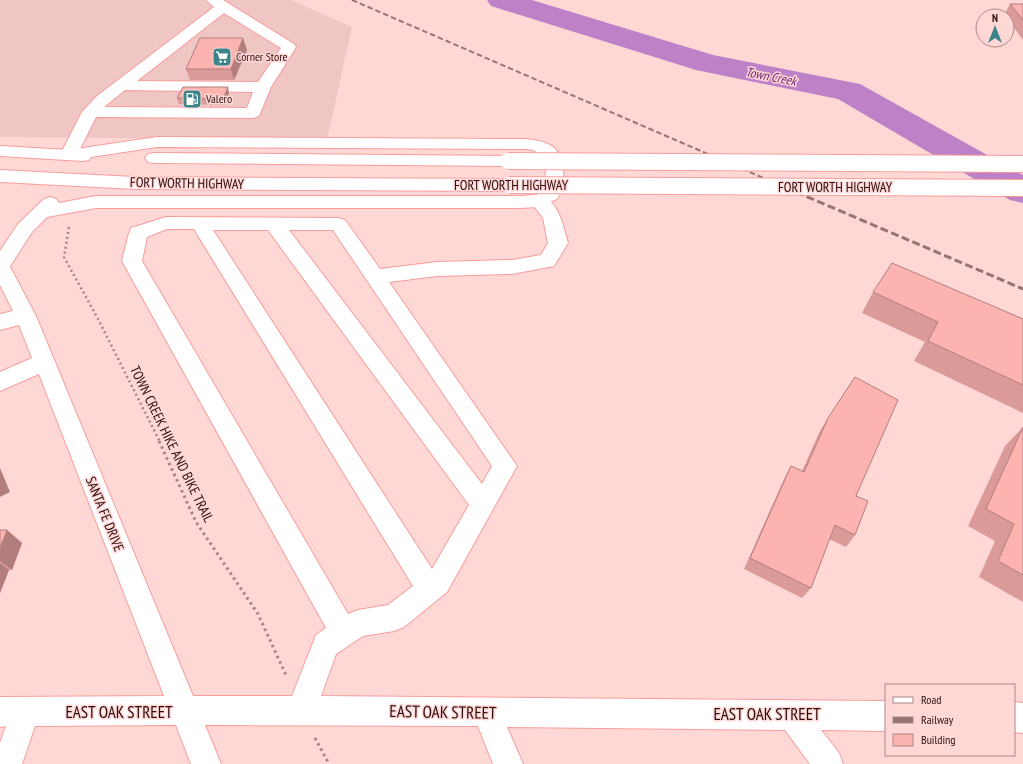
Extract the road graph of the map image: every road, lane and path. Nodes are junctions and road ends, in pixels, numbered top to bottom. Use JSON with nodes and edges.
{"nodes":[{"id":1,"x":218,"y":3,"type":"edge"},
{"id":2,"x":120,"y":85,"type":"junction"},
{"id":3,"x":263,"y":87,"type":"junction"},
{"id":4,"x":90,"y":112,"type":"junction"},
{"id":5,"x":0,"y":151,"type":"edge"},
{"id":6,"x":69,"y":156,"type":"junction"},
{"id":7,"x":1023,"y":164,"type":"edge"},
{"id":8,"x":0,"y":176,"type":"edge"},
{"id":9,"x":135,"y":183,"type":"junction"},
{"id":10,"x":1023,"y":188,"type":"edge"},
{"id":11,"x":539,"y":201,"type":"junction"},
{"id":12,"x":40,"y":212,"type":"junction"},
{"id":13,"x":64,"y":224,"type":"dead end"},
{"id":14,"x":200,"y":224,"type":"junction"},
{"id":15,"x":274,"y":224,"type":"junction"},
{"id":16,"x":0,"y":266,"type":"edge"},
{"id":17,"x":374,"y":277,"type":"junction"},
{"id":18,"x":26,"y":316,"type":"junction"},
{"id":19,"x":0,"y":322,"type":"edge"},
{"id":20,"x":43,"y":362,"type":"junction"},
{"id":21,"x":0,"y":382,"type":"edge"},
{"id":22,"x":484,"y":504,"type":"junction"},
{"id":23,"x":430,"y":590,"type":"junction"},
{"id":24,"x":344,"y":633,"type":"junction"},
{"id":25,"x":287,"y":678,"type":"dead end"},
{"id":26,"x":301,"y":710,"type":"junction"},
{"id":27,"x":13,"y":712,"type":"edge"},
{"id":28,"x":186,"y":712,"type":"junction"},
{"id":29,"x":487,"y":713,"type":"junction"},
{"id":30,"x":791,"y":714,"type":"junction"},
{"id":31,"x":885,"y":716,"type":"edge"},
{"id":32,"x":320,"y":746,"type":"dead end"},
{"id":33,"x":7,"y":764,"type":"edge"},
{"id":34,"x":206,"y":764,"type":"edge"},
{"id":35,"x":329,"y":764,"type":"edge"},
{"id":36,"x":508,"y":764,"type":"edge"},
{"id":37,"x":828,"y":764,"type":"edge"}],
"edges":[{"from":1,"to":2,"type":"main road"},
{"from":1,"to":3,"type":"main road"},
{"from":2,"to":3,"type":"main road"},
{"from":2,"to":4,"type":"main road"},
{"from":3,"to":4,"type":"main road"},
{"from":4,"to":6,"type":"main road"},
{"from":5,"to":6,"type":"main road","name":"FORT WORTH HIGHWAY"},
{"from":6,"to":7,"type":"main road","name":"FORT WORTH HIGHWAY","bridge":true},
{"from":6,"to":11,"type":"main road"},
{"from":8,"to":9,"type":"main road","name":"FORT WORTH HIGHWAY"},
{"from":9,"to":10,"type":"main road","name":"FORT WORTH HIGHWAY","bridge":true},
{"from":9,"to":12,"type":"main road"},
{"from":11,"to":12,"type":"main road"},
{"from":11,"to":17,"type":"main road"},
{"from":12,"to":16,"type":"main road"},
{"from":13,"to":25,"type":"path","name":"TOWN CREEK HIKE AND BIKE TRAIL"},
{"from":14,"to":15,"type":"main road"},
{"from":14,"to":23,"type":"main road"},
{"from":14,"to":24,"type":"main road"},
{"from":15,"to":17,"type":"main road"},
{"from":15,"to":22,"type":"main road"},
{"from":16,"to":18,"type":"main road","name":"SANTA FE DRIVE"},
{"from":17,"to":22,"type":"main road"},
{"from":18,"to":19,"type":"main road"},
{"from":18,"to":20,"type":"main road","name":"SANTA FE DRIVE"},
{"from":20,"to":21,"type":"main road"},
{"from":20,"to":28,"type":"main road","name":"SANTA FE DRIVE"},
{"from":22,"to":23,"type":"main road"},
{"from":23,"to":24,"type":"main road"},
{"from":24,"to":26,"type":"main road"},
{"from":26,"to":28,"type":"main road","name":"EAST OAK STREET"},
{"from":26,"to":29,"type":"main road","name":"EAST OAK STREET"},
{"from":27,"to":28,"type":"main road","name":"EAST OAK STREET"},
{"from":27,"to":33,"type":"main road"},
{"from":28,"to":34,"type":"main road","name":"SANTA FE DRIVE"},
{"from":29,"to":30,"type":"main road","name":"EAST OAK STREET"},
{"from":29,"to":36,"type":"main road"},
{"from":30,"to":31,"type":"main road","name":"EAST OAK STREET"},
{"from":30,"to":37,"type":"main road"},
{"from":32,"to":35,"type":"path"}]}
